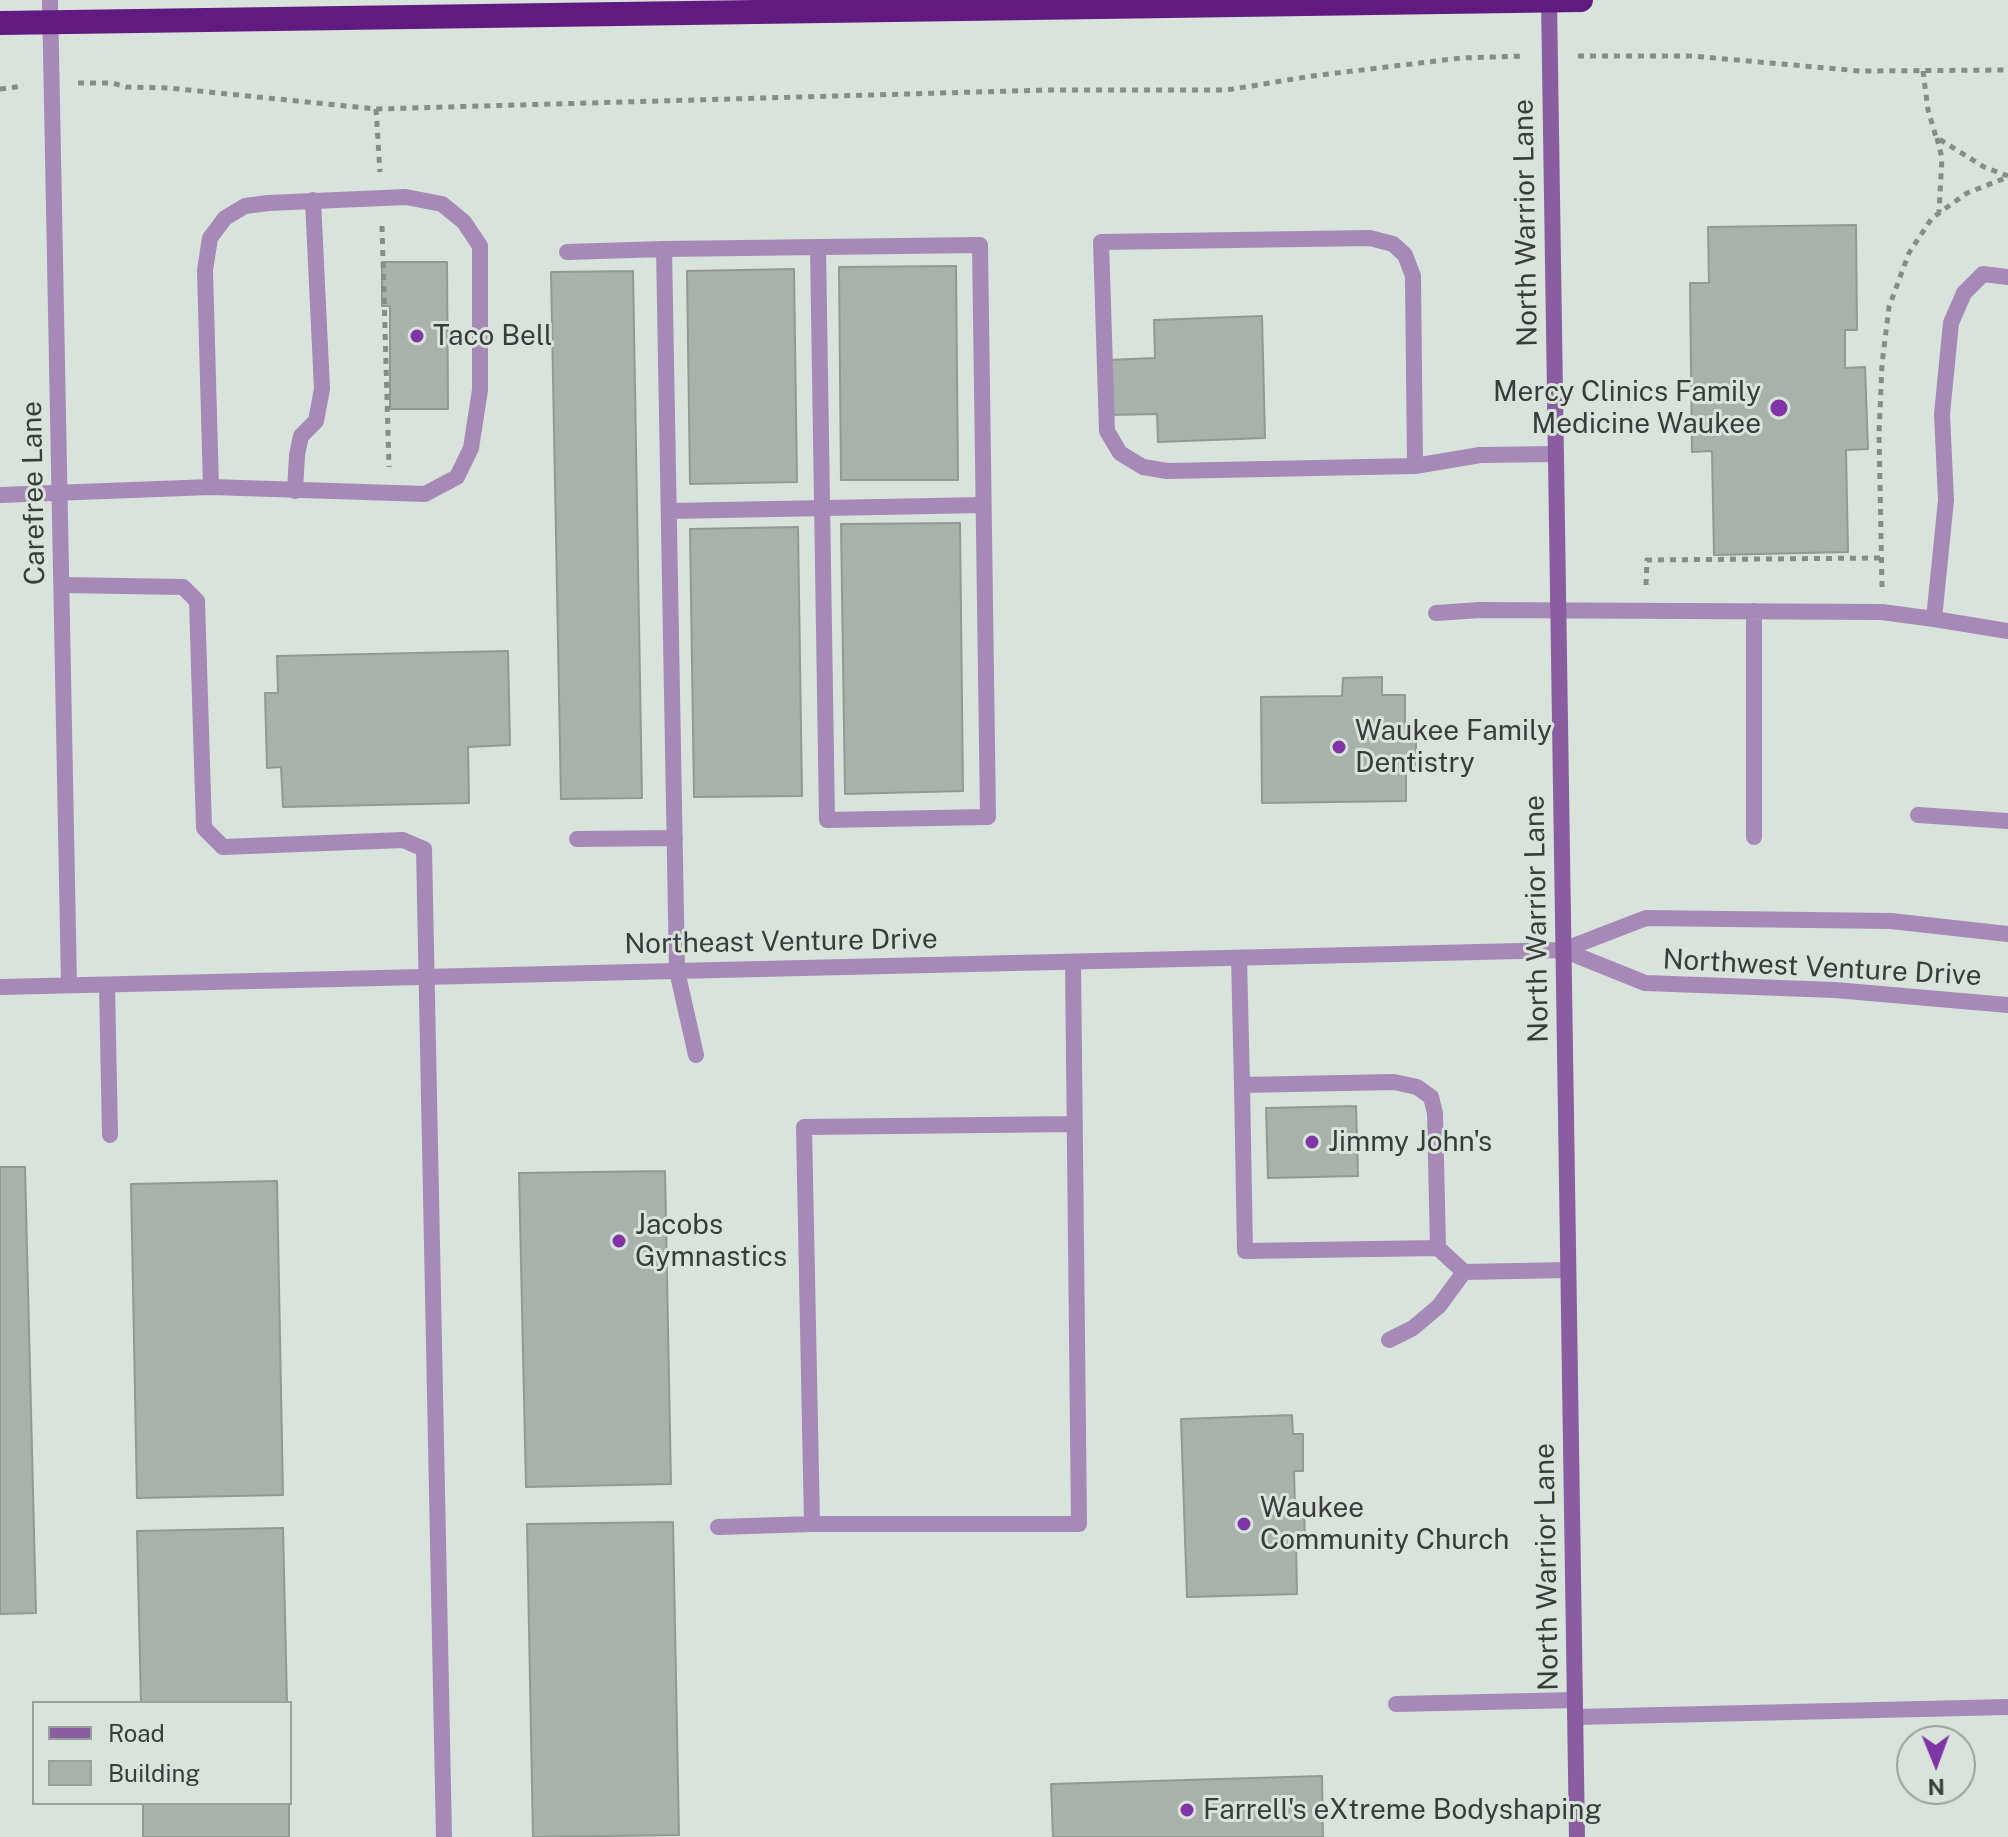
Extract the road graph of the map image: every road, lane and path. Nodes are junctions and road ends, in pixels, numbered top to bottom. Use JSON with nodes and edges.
{"nodes":[{"id":1,"x":1549,"y":0,"type":"edge"},
{"id":2,"x":1581,"y":0,"type":"edge"},
{"id":3,"x":51,"y":11,"type":"edge"},
{"id":4,"x":0,"y":23,"type":"edge"},
{"id":5,"x":1652,"y":55,"type":"dead end"},
{"id":6,"x":1475,"y":57,"type":"dead end"},
{"id":7,"x":2008,"y":70,"type":"edge"},
{"id":8,"x":1923,"y":71,"type":"junction"},
{"id":9,"x":53,"y":84,"type":"junction"},
{"id":10,"x":0,"y":89,"type":"edge"},
{"id":11,"x":376,"y":109,"type":"junction"},
{"id":12,"x":1936,"y":137,"type":"junction"},
{"id":13,"x":2008,"y":177,"type":"edge"},
{"id":14,"x":382,"y":197,"type":"junction"},
{"id":15,"x":313,"y":200,"type":"junction"},
{"id":16,"x":1939,"y":213,"type":"junction"},
{"id":17,"x":818,"y":247,"type":"junction"},
{"id":18,"x":664,"y":249,"type":"junction"},
{"id":19,"x":567,"y":252,"type":"dead end"},
{"id":20,"x":2008,"y":277,"type":"edge"},
{"id":21,"x":1556,"y":454,"type":"junction"},
{"id":22,"x":1415,"y":466,"type":"junction"},
{"id":23,"x":211,"y":487,"type":"junction"},
{"id":24,"x":295,"y":491,"type":"junction"},
{"id":25,"x":60,"y":493,"type":"junction"},
{"id":26,"x":390,"y":493,"type":"junction"},
{"id":27,"x":0,"y":495,"type":"edge"},
{"id":28,"x":983,"y":505,"type":"junction"},
{"id":29,"x":822,"y":507,"type":"junction"},
{"id":30,"x":669,"y":511,"type":"junction"},
{"id":31,"x":1881,"y":558,"type":"junction"},
{"id":32,"x":62,"y":585,"type":"junction"},
{"id":33,"x":1558,"y":609,"type":"junction"},
{"id":34,"x":1646,"y":610,"type":"junction"},
{"id":35,"x":1754,"y":611,"type":"junction"},
{"id":36,"x":1882,"y":612,"type":"junction"},
{"id":37,"x":1436,"y":613,"type":"dead end"},
{"id":38,"x":1934,"y":619,"type":"junction"},
{"id":39,"x":2008,"y":631,"type":"edge"},
{"id":40,"x":1918,"y":815,"type":"dead end"},
{"id":41,"x":2008,"y":821,"type":"edge"},
{"id":42,"x":1754,"y":837,"type":"dead end"},
{"id":43,"x":675,"y":838,"type":"junction"},
{"id":44,"x":577,"y":839,"type":"dead end"},
{"id":45,"x":2008,"y":934,"type":"edge"},
{"id":46,"x":1563,"y":950,"type":"junction"},
{"id":47,"x":1239,"y":958,"type":"junction"},
{"id":48,"x":1073,"y":962,"type":"junction"},
{"id":49,"x":677,"y":971,"type":"junction"},
{"id":50,"x":425,"y":977,"type":"junction"},
{"id":51,"x":69,"y":985,"type":"junction"},
{"id":52,"x":107,"y":985,"type":"junction"},
{"id":53,"x":0,"y":987,"type":"edge"},
{"id":54,"x":2008,"y":1005,"type":"edge"},
{"id":55,"x":696,"y":1055,"type":"dead end"},
{"id":56,"x":1242,"y":1085,"type":"junction"},
{"id":57,"x":1075,"y":1124,"type":"junction"},
{"id":58,"x":110,"y":1135,"type":"dead end"},
{"id":59,"x":1438,"y":1248,"type":"junction"},
{"id":60,"x":1568,"y":1270,"type":"junction"},
{"id":61,"x":1464,"y":1272,"type":"junction"},
{"id":62,"x":1389,"y":1340,"type":"dead end"},
{"id":63,"x":812,"y":1524,"type":"junction"},
{"id":64,"x":718,"y":1527,"type":"dead end"},
{"id":65,"x":1396,"y":1704,"type":"dead end"},
{"id":66,"x":2008,"y":1707,"type":"edge"},
{"id":67,"x":1575,"y":1708,"type":"junction"},
{"id":68,"x":444,"y":1837,"type":"edge"},
{"id":69,"x":1577,"y":1837,"type":"edge"}],
"edges":[{"from":1,"to":2,"type":"highway"},
{"from":1,"to":3,"type":"highway"},
{"from":1,"to":21,"type":"street","name":"North Warrior Lane"},
{"from":3,"to":4,"type":"highway"},
{"from":3,"to":9,"type":"street","name":"Carefree Lane"},
{"from":5,"to":8,"type":"path"},
{"from":6,"to":11,"type":"path"},
{"from":7,"to":8,"type":"path"},
{"from":8,"to":12,"type":"path"},
{"from":9,"to":10,"type":"path"},
{"from":9,"to":11,"type":"path"},
{"from":9,"to":25,"type":"street","name":"Carefree Lane"},
{"from":11,"to":14,"type":"path"},
{"from":12,"to":13,"type":"path"},
{"from":12,"to":16,"type":"path"},
{"from":13,"to":16,"type":"path"},
{"from":14,"to":15,"type":"street"},
{"from":14,"to":26,"type":"path"},
{"from":14,"to":26,"type":"street"},
{"from":15,"to":23,"type":"street"},
{"from":15,"to":24,"type":"street"},
{"from":16,"to":31,"type":"path"},
{"from":17,"to":18,"type":"street"},
{"from":17,"to":28,"type":"street"},
{"from":17,"to":29,"type":"street"},
{"from":18,"to":19,"type":"street"},
{"from":18,"to":30,"type":"street"},
{"from":20,"to":38,"type":"street"},
{"from":21,"to":22,"type":"street"},
{"from":21,"to":33,"type":"street","name":"North Warrior Lane"},
{"from":22,"to":22,"type":"street"},
{"from":23,"to":24,"type":"street"},
{"from":23,"to":25,"type":"street"},
{"from":24,"to":26,"type":"street"},
{"from":25,"to":27,"type":"street"},
{"from":25,"to":32,"type":"street","name":"Carefree Lane"},
{"from":28,"to":29,"type":"street"},
{"from":28,"to":29,"type":"street"},
{"from":29,"to":30,"type":"street"},
{"from":30,"to":43,"type":"street"},
{"from":31,"to":34,"type":"path"},
{"from":31,"to":36,"type":"path"},
{"from":32,"to":50,"type":"street"},
{"from":32,"to":51,"type":"street","name":"Carefree Lane"},
{"from":33,"to":34,"type":"street"},
{"from":33,"to":37,"type":"street"},
{"from":33,"to":46,"type":"street","name":"North Warrior Lane"},
{"from":34,"to":35,"type":"street"},
{"from":35,"to":36,"type":"street"},
{"from":35,"to":42,"type":"street"},
{"from":36,"to":38,"type":"street"},
{"from":38,"to":39,"type":"street"},
{"from":40,"to":41,"type":"street"},
{"from":43,"to":44,"type":"street"},
{"from":43,"to":49,"type":"street"},
{"from":45,"to":46,"type":"street","name":"Northwest Venture Drive"},
{"from":46,"to":47,"type":"street","name":"Northeast Venture Drive"},
{"from":46,"to":54,"type":"street","name":"Northwest Venture Drive"},
{"from":46,"to":60,"type":"street","name":"North Warrior Lane"},
{"from":47,"to":48,"type":"street","name":"Northeast Venture Drive"},
{"from":47,"to":56,"type":"street"},
{"from":48,"to":49,"type":"street","name":"Northeast Venture Drive"},
{"from":48,"to":57,"type":"street"},
{"from":49,"to":50,"type":"street","name":"Northeast Venture Drive"},
{"from":49,"to":55,"type":"street"},
{"from":50,"to":52,"type":"street","name":"Northeast Venture Drive"},
{"from":50,"to":68,"type":"street"},
{"from":51,"to":52,"type":"street","name":"Northeast Venture Drive"},
{"from":51,"to":53,"type":"street","name":"Northeast Venture Drive"},
{"from":52,"to":58,"type":"street"},
{"from":56,"to":59,"type":"street"},
{"from":56,"to":59,"type":"street"},
{"from":57,"to":63,"type":"street"},
{"from":57,"to":63,"type":"street"},
{"from":59,"to":61,"type":"street"},
{"from":60,"to":61,"type":"street"},
{"from":60,"to":67,"type":"street","name":"North Warrior Lane"},
{"from":61,"to":62,"type":"street"},
{"from":63,"to":64,"type":"street"},
{"from":65,"to":67,"type":"street"},
{"from":66,"to":67,"type":"street"},
{"from":67,"to":69,"type":"street","name":"North Warrior Lane"}]}
